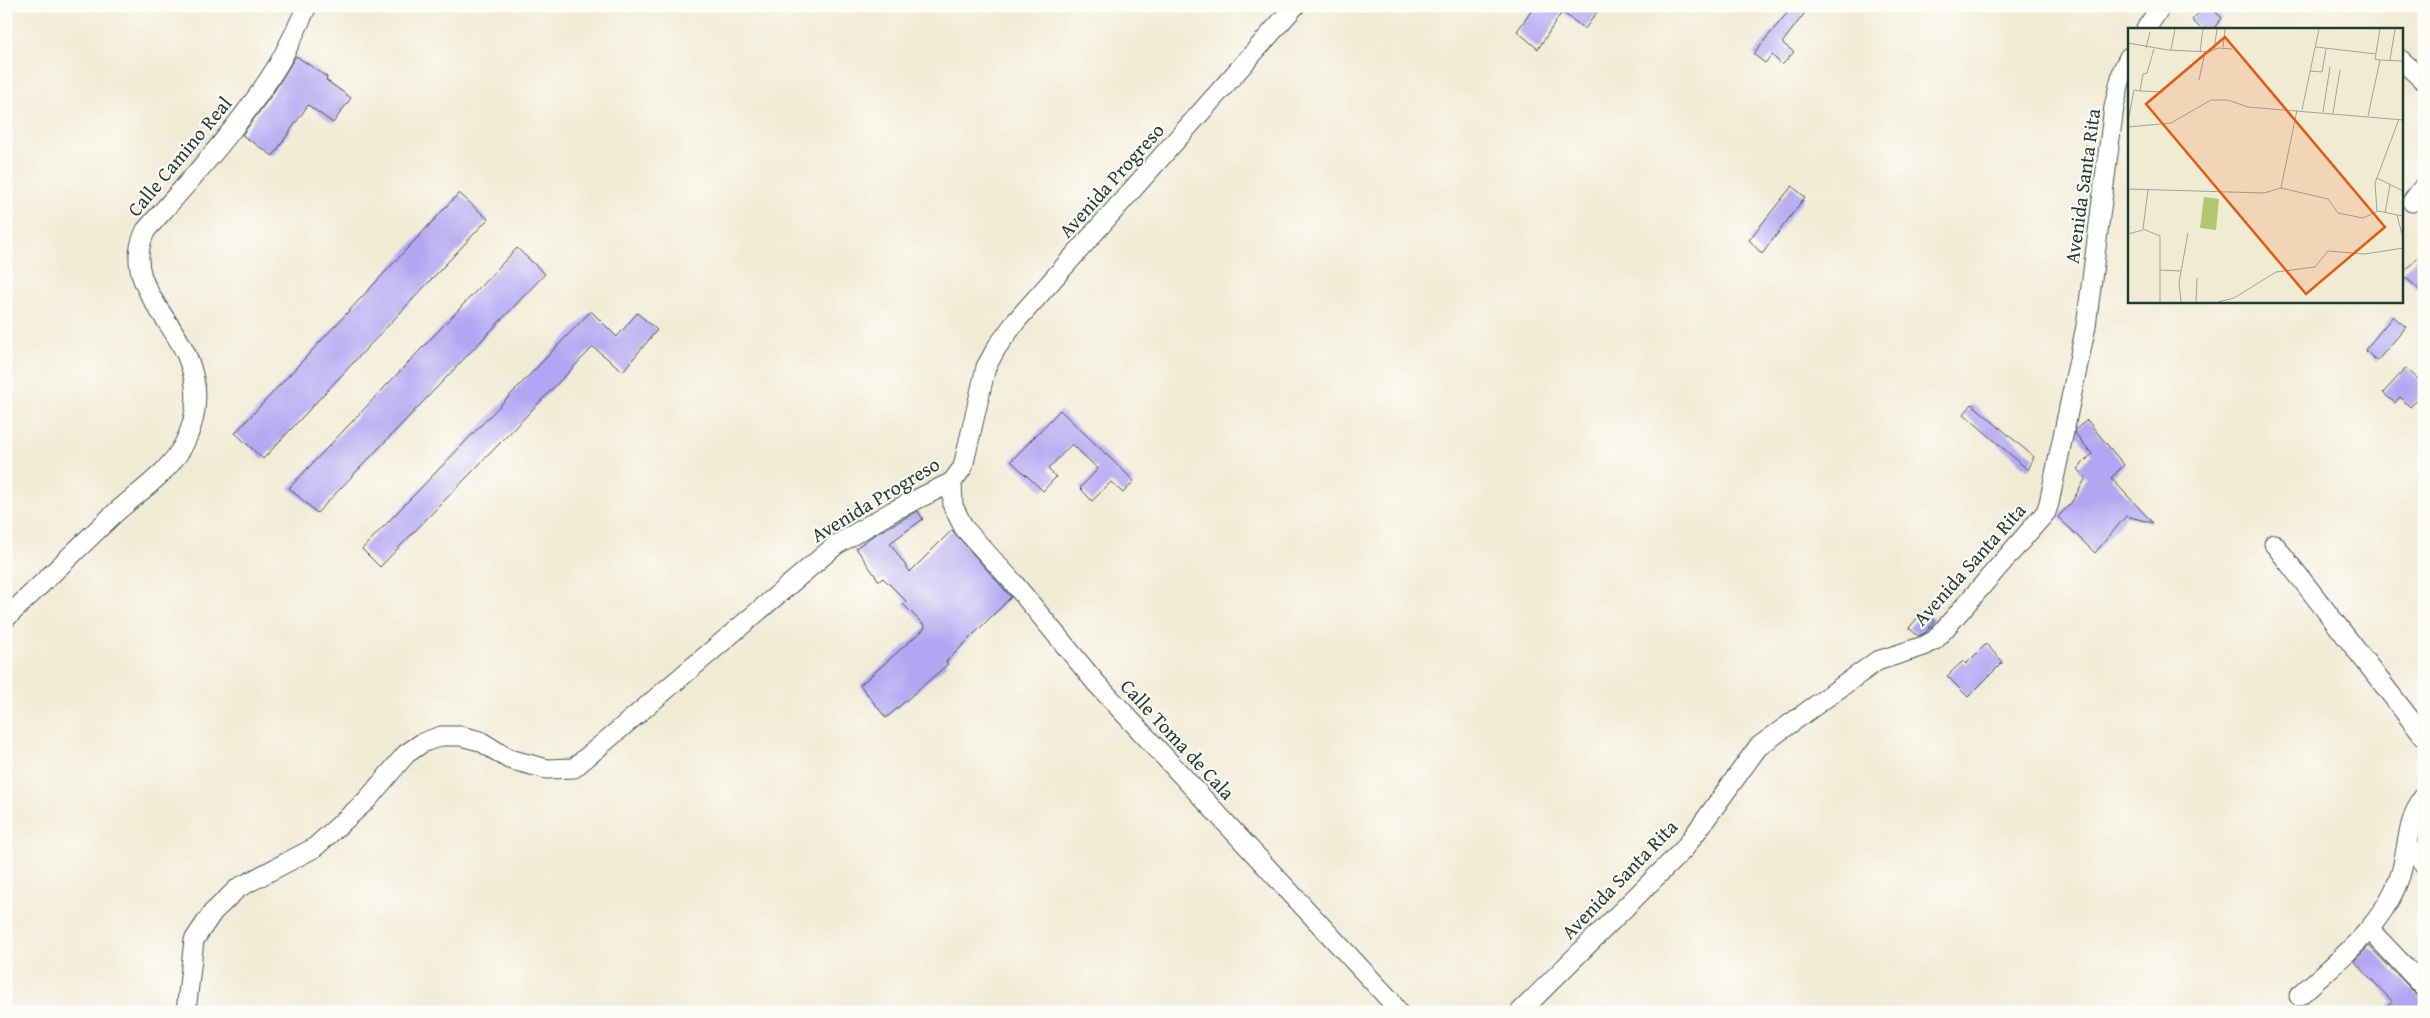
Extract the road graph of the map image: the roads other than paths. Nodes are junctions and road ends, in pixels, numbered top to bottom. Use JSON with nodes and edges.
{"nodes":[{"id":1,"x":307,"y":6,"type":"edge"},
{"id":2,"x":1295,"y":6,"type":"edge"},
{"id":3,"x":2161,"y":6,"type":"edge"},
{"id":4,"x":2147,"y":28,"type":"edge"},
{"id":5,"x":2128,"y":59,"type":"edge"},
{"id":6,"x":2402,"y":61,"type":"edge"},
{"id":7,"x":2424,"y":81,"type":"edge"},
{"id":8,"x":2424,"y":186,"type":"edge"},
{"id":9,"x":2412,"y":202,"type":"dead end"},
{"id":10,"x":952,"y":482,"type":"junction"},
{"id":11,"x":2274,"y":544,"type":"dead end"},
{"id":12,"x":6,"y":618,"type":"edge"},
{"id":13,"x":2424,"y":737,"type":"edge"},
{"id":14,"x":2424,"y":796,"type":"edge"},
{"id":15,"x":2407,"y":846,"type":"junction"},
{"id":16,"x":2424,"y":864,"type":"edge"},
{"id":17,"x":2370,"y":930,"type":"junction"},
{"id":18,"x":2424,"y":987,"type":"edge"},
{"id":19,"x":2299,"y":996,"type":"dead end"},
{"id":20,"x":186,"y":1012,"type":"edge"},
{"id":21,"x":1398,"y":1012,"type":"edge"},
{"id":22,"x":1520,"y":1012,"type":"edge"}],
"edges":[{"from":1,"to":12,"type":"street","name":"Calle Camino Real"},
{"from":2,"to":10,"type":"street","name":"Avenida Progreso"},
{"from":3,"to":4,"type":"street"},
{"from":5,"to":22,"type":"street","name":"Avenida Santa Rita"},
{"from":6,"to":7,"type":"street"},
{"from":8,"to":9,"type":"street"},
{"from":10,"to":20,"type":"street","name":"Avenida Progreso"},
{"from":10,"to":21,"type":"street","name":"Calle Toma de Cala"},
{"from":11,"to":13,"type":"street"},
{"from":14,"to":15,"type":"street"},
{"from":15,"to":16,"type":"street"},
{"from":15,"to":17,"type":"street"},
{"from":17,"to":18,"type":"street"},
{"from":17,"to":19,"type":"street"}]}
